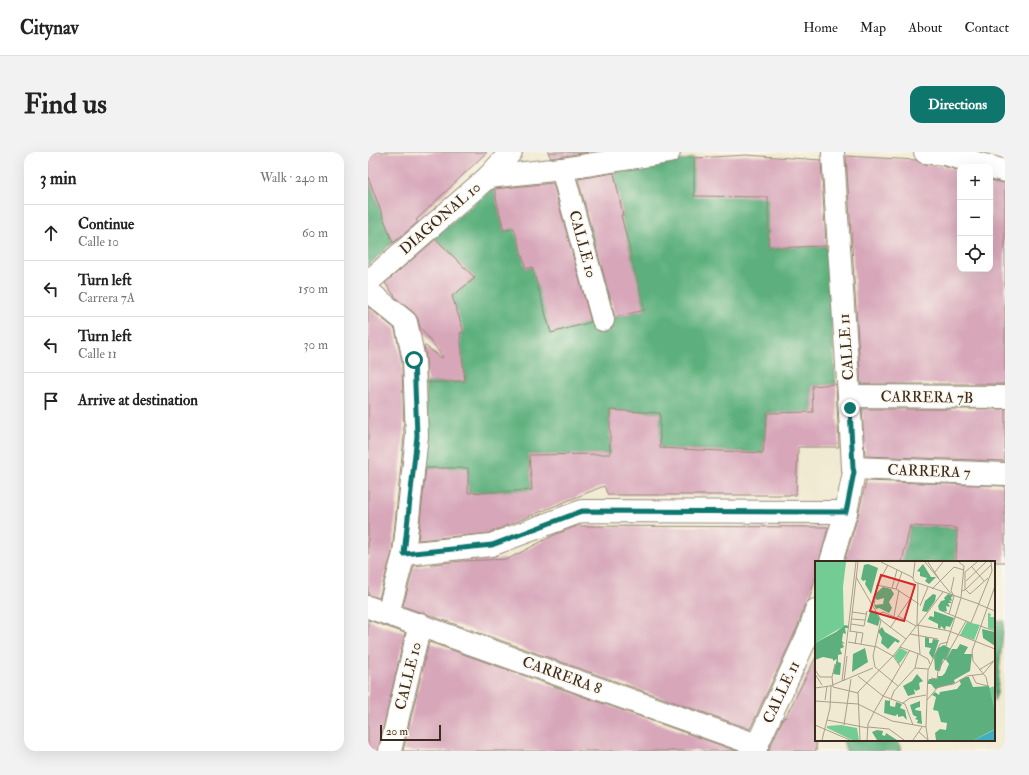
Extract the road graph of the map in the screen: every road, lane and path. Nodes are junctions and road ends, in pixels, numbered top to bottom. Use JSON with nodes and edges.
{"nodes":[{"id":1,"x":511,"y":152,"type":"edge"},
{"id":2,"x":669,"y":152,"type":"edge"},
{"id":3,"x":833,"y":152,"type":"edge"},
{"id":4,"x":925,"y":152,"type":"edge"},
{"id":5,"x":562,"y":169,"type":"junction"},
{"id":6,"x":1005,"y":171,"type":"edge"},
{"id":7,"x":488,"y":177,"type":"junction"},
{"id":8,"x":368,"y":282,"type":"edge"},
{"id":9,"x":368,"y":291,"type":"edge"},
{"id":10,"x":603,"y":320,"type":"dead end"},
{"id":11,"x":850,"y":396,"type":"junction"},
{"id":12,"x":1005,"y":398,"type":"edge"},
{"id":13,"x":853,"y":468,"type":"junction"},
{"id":14,"x":1005,"y":474,"type":"edge"},
{"id":15,"x":846,"y":512,"type":"junction"},
{"id":16,"x":404,"y":554,"type":"junction"},
{"id":17,"x":831,"y":561,"type":"edge"},
{"id":18,"x":378,"y":610,"type":"edge"},
{"id":19,"x":815,"y":613,"type":"edge"},
{"id":20,"x":420,"y":624,"type":"junction"},
{"id":21,"x":756,"y":748,"type":"edge"},
{"id":22,"x":390,"y":751,"type":"edge"}],
"edges":[{"from":1,"to":7,"type":"street","name":"DIAGONAL 10"},
{"from":2,"to":5,"type":"street"},
{"from":3,"to":11,"type":"street","name":"CALLE 11"},
{"from":4,"to":6,"type":"street"},
{"from":5,"to":7,"type":"street"},
{"from":5,"to":10,"type":"street","name":"CALLE 10"},
{"from":7,"to":8,"type":"street","name":"DIAGONAL 10"},
{"from":9,"to":16,"type":"street"},
{"from":11,"to":12,"type":"street","name":"CARRERA 7B"},
{"from":11,"to":13,"type":"street","name":"CALLE 11"},
{"from":13,"to":14,"type":"street","name":"CARRERA 7"},
{"from":13,"to":15,"type":"street","name":"CALLE 11"},
{"from":15,"to":16,"type":"street"},
{"from":15,"to":17,"type":"street","name":"CALLE 11"},
{"from":16,"to":18,"type":"street"},
{"from":18,"to":20,"type":"street","name":"CARRERA 8"},
{"from":19,"to":21,"type":"street","name":"CALLE 11"},
{"from":20,"to":21,"type":"street","name":"CARRERA 8"},
{"from":20,"to":22,"type":"street","name":"CALLE 10"}]}
